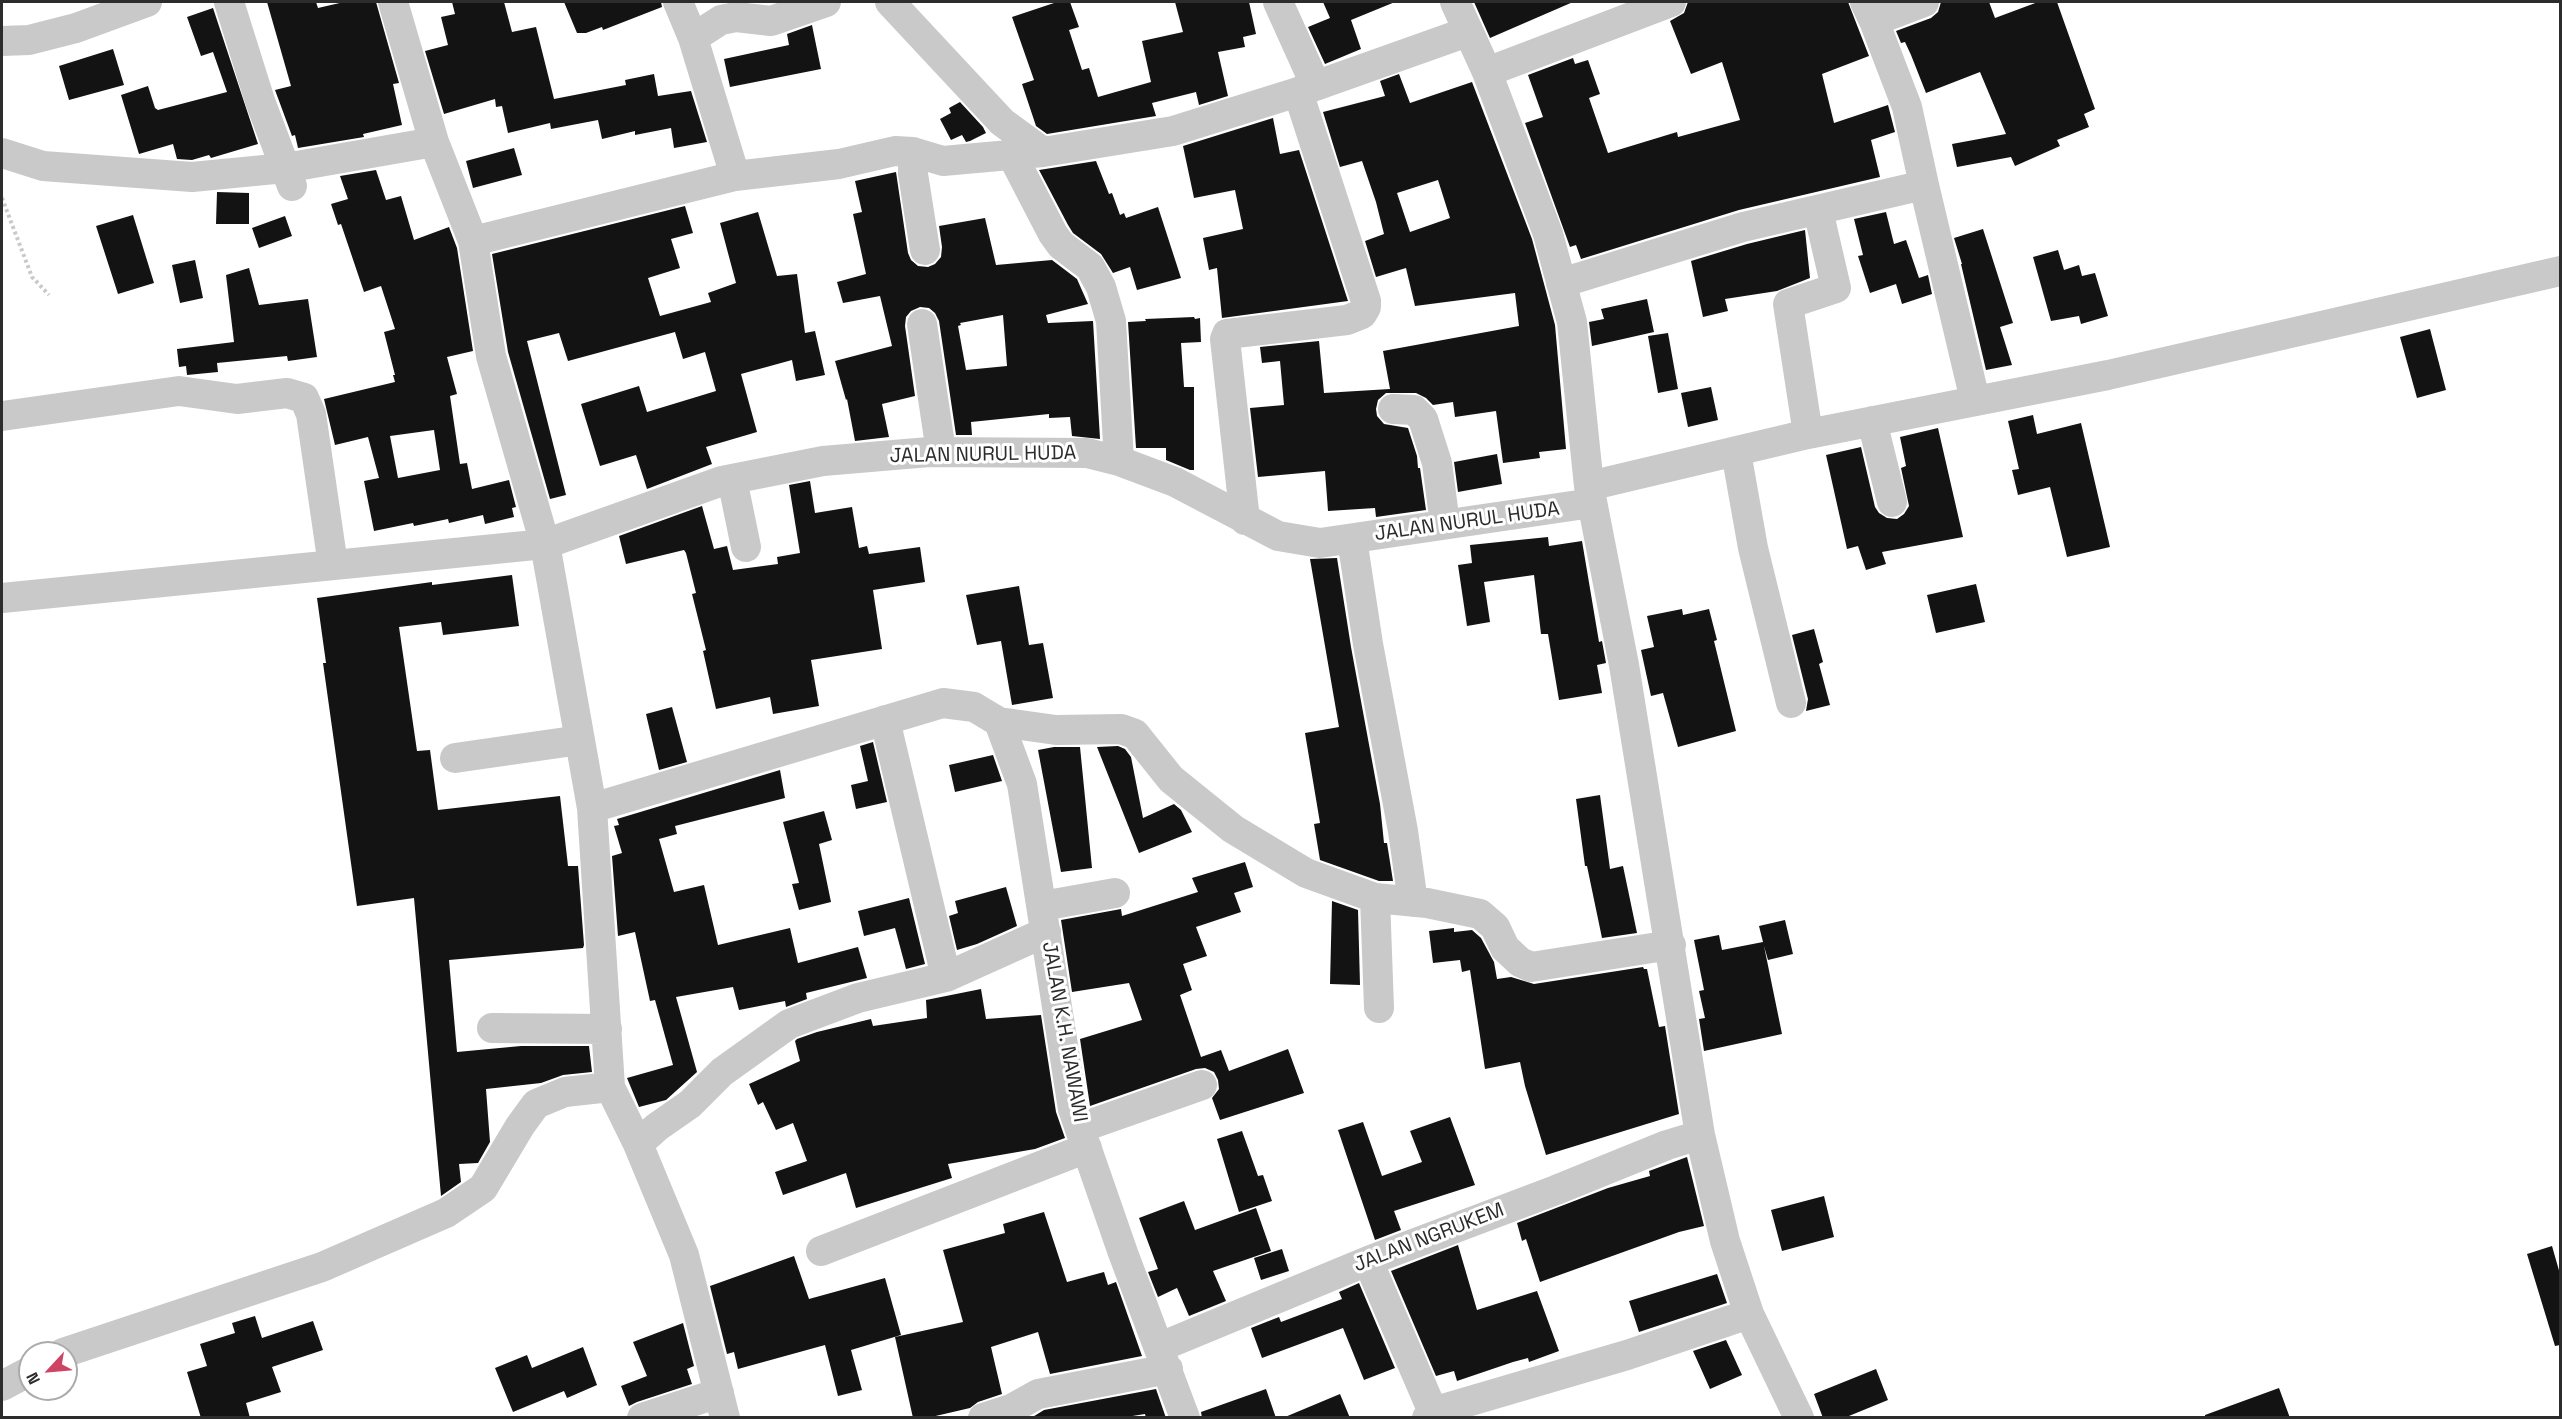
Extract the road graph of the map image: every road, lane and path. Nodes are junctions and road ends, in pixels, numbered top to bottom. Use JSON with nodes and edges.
{"nodes":[{"id":1,"x":147,"y":2,"type":"edge"},
{"id":2,"x":229,"y":2,"type":"edge"},
{"id":3,"x":393,"y":2,"type":"edge"},
{"id":4,"x":678,"y":2,"type":"edge"},
{"id":5,"x":826,"y":2,"type":"edge"},
{"id":6,"x":890,"y":2,"type":"edge"},
{"id":7,"x":1278,"y":2,"type":"edge"},
{"id":8,"x":1455,"y":2,"type":"edge"},
{"id":9,"x":1671,"y":2,"type":"edge"},
{"id":10,"x":1924,"y":2,"type":"edge"},
{"id":11,"x":1869,"y":11,"type":"edge"},
{"id":12,"x":1467,"y":32,"type":"junction"},
{"id":13,"x":693,"y":38,"type":"junction"},
{"id":14,"x":2,"y":41,"type":"edge"},
{"id":15,"x":1486,"y":72,"type":"junction"},
{"id":16,"x":1306,"y":88,"type":"junction"},
{"id":17,"x":434,"y":142,"type":"junction"},
{"id":18,"x":913,"y":152,"type":"junction"},
{"id":19,"x":1043,"y":152,"type":"junction"},
{"id":20,"x":2,"y":153,"type":"edge"},
{"id":21,"x":1012,"y":156,"type":"junction"},
{"id":22,"x":735,"y":176,"type":"junction"},
{"id":23,"x":288,"y":177,"type":"junction"},
{"id":24,"x":1924,"y":185,"type":"junction"},
{"id":25,"x":2,"y":198,"type":"edge"},
{"id":26,"x":1818,"y":210,"type":"junction"},
{"id":27,"x":473,"y":241,"type":"junction"},
{"id":28,"x":925,"y":250,"type":"dead end"},
{"id":29,"x":2560,"y":272,"type":"edge"},
{"id":30,"x":1561,"y":283,"type":"junction"},
{"id":31,"x":49,"y":295,"type":"dead end"},
{"id":32,"x":922,"y":324,"type":"dead end"},
{"id":33,"x":1975,"y":400,"type":"junction"},
{"id":34,"x":1393,"y":409,"type":"dead end"},
{"id":35,"x":2,"y":416,"type":"edge"},
{"id":36,"x":1872,"y":421,"type":"junction"},
{"id":37,"x":1808,"y":434,"type":"junction"},
{"id":38,"x":941,"y":452,"type":"junction"},
{"id":39,"x":1736,"y":452,"type":"junction"},
{"id":40,"x":1119,"y":461,"type":"junction"},
{"id":41,"x":732,"y":479,"type":"junction"},
{"id":42,"x":1591,"y":494,"type":"junction"},
{"id":43,"x":1892,"y":502,"type":"dead end"},
{"id":44,"x":1245,"y":520,"type":"junction"},
{"id":45,"x":1445,"y":524,"type":"junction"},
{"id":46,"x":1352,"y":539,"type":"junction"},
{"id":47,"x":545,"y":544,"type":"junction"},
{"id":48,"x":746,"y":547,"type":"dead end"},
{"id":49,"x":333,"y":565,"type":"junction"},
{"id":50,"x":2,"y":598,"type":"edge"},
{"id":51,"x":1791,"y":704,"type":"dead end"},
{"id":52,"x":885,"y":720,"type":"junction"},
{"id":53,"x":999,"y":723,"type":"junction"},
{"id":54,"x":580,"y":740,"type":"junction"},
{"id":55,"x":456,"y":758,"type":"dead end"},
{"id":56,"x":592,"y":808,"type":"junction"},
{"id":57,"x":1115,"y":893,"type":"dead end"},
{"id":58,"x":1376,"y":898,"type":"junction"},
{"id":59,"x":1413,"y":902,"type":"junction"},
{"id":60,"x":1044,"y":919,"type":"junction"},
{"id":61,"x":1671,"y":945,"type":"junction"},
{"id":62,"x":946,"y":977,"type":"junction"},
{"id":63,"x":1379,"y":1008,"type":"dead end"},
{"id":64,"x":492,"y":1028,"type":"dead end"},
{"id":65,"x":607,"y":1029,"type":"junction"},
{"id":66,"x":1202,"y":1085,"type":"dead end"},
{"id":67,"x":610,"y":1087,"type":"junction"},
{"id":68,"x":1700,"y":1134,"type":"junction"},
{"id":69,"x":1084,"y":1138,"type":"junction"},
{"id":70,"x":638,"y":1144,"type":"junction"},
{"id":71,"x":821,"y":1251,"type":"dead end"},
{"id":72,"x":1368,"y":1261,"type":"junction"},
{"id":73,"x":1749,"y":1314,"type":"junction"},
{"id":74,"x":78,"y":1348,"type":"edge"},
{"id":75,"x":1164,"y":1358,"type":"junction"},
{"id":76,"x":18,"y":1377,"type":"edge"},
{"id":77,"x":2,"y":1386,"type":"edge"},
{"id":78,"x":722,"y":1405,"type":"edge"},
{"id":79,"x":1430,"y":1415,"type":"edge"},
{"id":80,"x":642,"y":1418,"type":"edge"},
{"id":81,"x":983,"y":1418,"type":"edge"},
{"id":82,"x":1185,"y":1418,"type":"edge"},
{"id":83,"x":1799,"y":1418,"type":"edge"}],
"edges":[{"from":1,"to":14,"type":"street"},
{"from":2,"to":23,"type":"street"},
{"from":3,"to":17,"type":"street"},
{"from":4,"to":13,"type":"street"},
{"from":5,"to":13,"type":"street"},
{"from":6,"to":19,"type":"street"},
{"from":7,"to":16,"type":"street"},
{"from":8,"to":12,"type":"street"},
{"from":9,"to":15,"type":"street"},
{"from":10,"to":11,"type":"street"},
{"from":11,"to":24,"type":"street"},
{"from":12,"to":15,"type":"street"},
{"from":12,"to":16,"type":"street"},
{"from":13,"to":22,"type":"street"},
{"from":15,"to":30,"type":"street"},
{"from":16,"to":19,"type":"street"},
{"from":16,"to":44,"type":"street"},
{"from":17,"to":23,"type":"street"},
{"from":17,"to":27,"type":"street"},
{"from":18,"to":21,"type":"street"},
{"from":18,"to":22,"type":"street"},
{"from":18,"to":28,"type":"street"},
{"from":19,"to":21,"type":"street"},
{"from":20,"to":23,"type":"street"},
{"from":21,"to":40,"type":"street"},
{"from":22,"to":27,"type":"street"},
{"from":24,"to":26,"type":"street"},
{"from":24,"to":33,"type":"street"},
{"from":25,"to":31,"type":"path"},
{"from":26,"to":30,"type":"street"},
{"from":26,"to":37,"type":"street"},
{"from":27,"to":47,"type":"street"},
{"from":29,"to":33,"type":"street","name":"JALAN NURUL HUDA"},
{"from":30,"to":42,"type":"street"},
{"from":32,"to":38,"type":"street"},
{"from":33,"to":36,"type":"street","name":"JALAN NURUL HUDA"},
{"from":34,"to":45,"type":"street"},
{"from":35,"to":49,"type":"street"},
{"from":36,"to":37,"type":"street","name":"JALAN NURUL HUDA"},
{"from":36,"to":43,"type":"street"},
{"from":37,"to":39,"type":"street","name":"JALAN NURUL HUDA"},
{"from":38,"to":40,"type":"street","name":"JALAN NURUL HUDA"},
{"from":38,"to":41,"type":"street","name":"JALAN NURUL HUDA"},
{"from":39,"to":42,"type":"street","name":"JALAN NURUL HUDA"},
{"from":39,"to":51,"type":"street"},
{"from":40,"to":44,"type":"street","name":"JALAN NURUL HUDA"},
{"from":41,"to":47,"type":"street","name":"JALAN NURUL HUDA"},
{"from":41,"to":48,"type":"street"},
{"from":42,"to":45,"type":"street","name":"JALAN NURUL HUDA"},
{"from":42,"to":61,"type":"street"},
{"from":44,"to":46,"type":"street","name":"JALAN NURUL HUDA"},
{"from":45,"to":46,"type":"street","name":"JALAN NURUL HUDA"},
{"from":46,"to":59,"type":"street"},
{"from":47,"to":49,"type":"street","name":"JALAN NURUL HUDA"},
{"from":47,"to":54,"type":"street"},
{"from":49,"to":50,"type":"street","name":"JALAN NURUL HUDA"},
{"from":52,"to":53,"type":"street"},
{"from":52,"to":56,"type":"street"},
{"from":52,"to":62,"type":"street"},
{"from":53,"to":58,"type":"street"},
{"from":53,"to":60,"type":"street","name":"JALAN K.H. NAWAWI"},
{"from":54,"to":55,"type":"street"},
{"from":54,"to":56,"type":"street"},
{"from":56,"to":65,"type":"street"},
{"from":57,"to":60,"type":"street"},
{"from":58,"to":59,"type":"street"},
{"from":58,"to":63,"type":"street"},
{"from":59,"to":61,"type":"street"},
{"from":60,"to":62,"type":"street"},
{"from":60,"to":69,"type":"street","name":"JALAN K.H. NAWAWI"},
{"from":61,"to":68,"type":"street"},
{"from":62,"to":70,"type":"street"},
{"from":64,"to":65,"type":"street"},
{"from":65,"to":67,"type":"street"},
{"from":66,"to":69,"type":"street"},
{"from":67,"to":70,"type":"street"},
{"from":67,"to":74,"type":"street"},
{"from":68,"to":72,"type":"street","name":"JALAN NGRUKEM"},
{"from":68,"to":73,"type":"street"},
{"from":69,"to":71,"type":"street"},
{"from":69,"to":75,"type":"street","name":"JALAN K.H. NAWAWI"},
{"from":70,"to":78,"type":"street"},
{"from":72,"to":75,"type":"street","name":"JALAN NGRUKEM"},
{"from":72,"to":79,"type":"street"},
{"from":73,"to":79,"type":"street"},
{"from":73,"to":83,"type":"street"},
{"from":75,"to":81,"type":"street"},
{"from":75,"to":82,"type":"street","name":"JALAN K.H. NAWAWI"},
{"from":76,"to":77,"type":"street"},
{"from":78,"to":80,"type":"street"}]}
